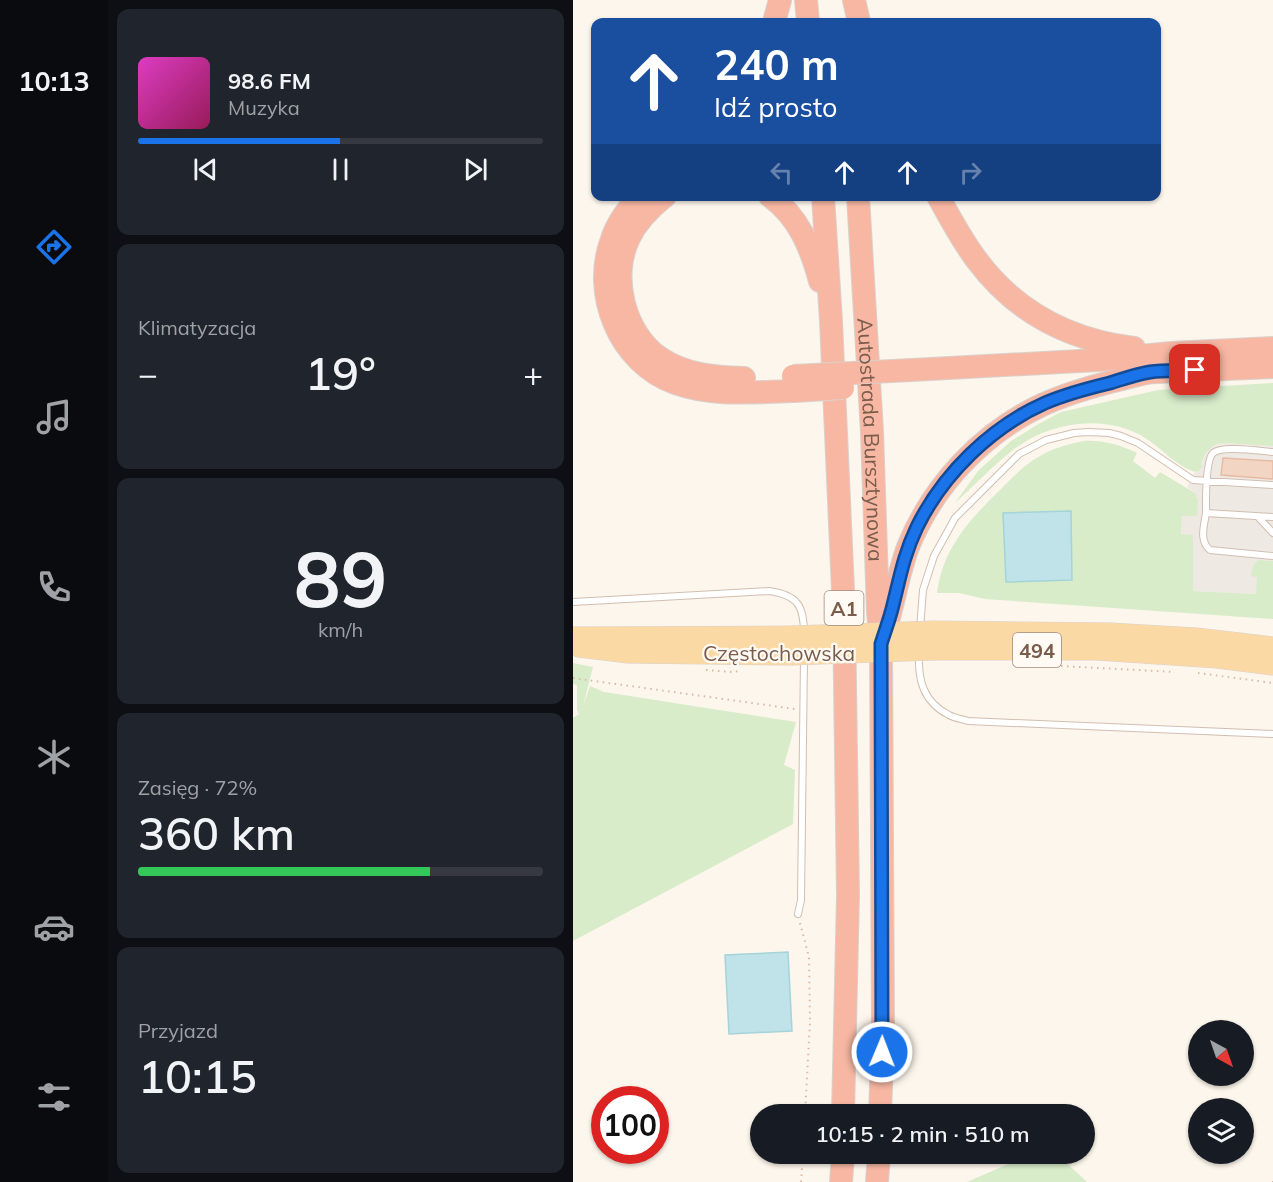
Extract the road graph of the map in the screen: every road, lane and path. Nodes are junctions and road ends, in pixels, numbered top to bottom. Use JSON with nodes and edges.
{"nodes":[{"id":1,"x":780,"y":0,"type":"edge"},
{"id":2,"x":806,"y":0,"type":"edge"},
{"id":3,"x":841,"y":0,"type":"edge"},
{"id":4,"x":853,"y":0,"type":"edge"},
{"id":5,"x":775,"y":18,"type":"edge"},
{"id":6,"x":808,"y":18,"type":"edge"},
{"id":7,"x":843,"y":18,"type":"edge"},
{"id":8,"x":858,"y":18,"type":"edge"},
{"id":9,"x":635,"y":201,"type":"edge"},
{"id":10,"x":659,"y":201,"type":"edge"},
{"id":11,"x":775,"y":201,"type":"edge"},
{"id":12,"x":823,"y":201,"type":"edge"},
{"id":13,"x":858,"y":201,"type":"edge"},
{"id":14,"x":941,"y":201,"type":"edge"},
{"id":15,"x":831,"y":321,"type":"junction"},
{"id":16,"x":1273,"y":348,"type":"edge"},
{"id":17,"x":1172,"y":353,"type":"junction"},
{"id":18,"x":1273,"y":367,"type":"edge"},
{"id":19,"x":1150,"y":372,"type":"junction"},
{"id":20,"x":912,"y":377,"type":"junction"},
{"id":21,"x":794,"y":384,"type":"junction"},
{"id":22,"x":1273,"y":452,"type":"edge"},
{"id":23,"x":1206,"y":482,"type":"junction"},
{"id":24,"x":1273,"y":485,"type":"edge"},
{"id":25,"x":1206,"y":513,"type":"junction"},
{"id":26,"x":1258,"y":517,"type":"junction"},
{"id":27,"x":1273,"y":518,"type":"edge"},
{"id":28,"x":1273,"y":533,"type":"edge"},
{"id":29,"x":1273,"y":556,"type":"edge"},
{"id":30,"x":573,"y":602,"type":"edge"},
{"id":31,"x":573,"y":637,"type":"edge"},
{"id":32,"x":934,"y":641,"type":"junction"},
{"id":33,"x":881,"y":644,"type":"junction"},
{"id":34,"x":573,"y":646,"type":"edge"},
{"id":35,"x":798,"y":646,"type":"junction"},
{"id":36,"x":1273,"y":647,"type":"edge"},
{"id":37,"x":1273,"y":665,"type":"edge"},
{"id":38,"x":1060,"y":666,"type":"dead end"},
{"id":39,"x":1185,"y":672,"type":"dead end"},
{"id":40,"x":1196,"y":673,"type":"dead end"},
{"id":41,"x":573,"y":678,"type":"edge"},
{"id":42,"x":1273,"y":683,"type":"edge"},
{"id":43,"x":804,"y":710,"type":"junction"},
{"id":44,"x":1273,"y":734,"type":"edge"},
{"id":45,"x":798,"y":914,"type":"joint"},
{"id":46,"x":806,"y":1104,"type":"edge"},
{"id":47,"x":843,"y":1104,"type":"edge"},
{"id":48,"x":880,"y":1104,"type":"edge"},
{"id":49,"x":802,"y":1164,"type":"edge"},
{"id":50,"x":842,"y":1164,"type":"edge"},
{"id":51,"x":878,"y":1164,"type":"edge"},
{"id":52,"x":801,"y":1182,"type":"edge"},
{"id":53,"x":841,"y":1182,"type":"edge"},
{"id":54,"x":877,"y":1182,"type":"edge"}],
"edges":[{"from":1,"to":5,"type":"highway"},
{"from":2,"to":6,"type":"highway"},
{"from":3,"to":7,"type":"highway"},
{"from":4,"to":8,"type":"highway"},
{"from":9,"to":21,"type":"highway"},
{"from":10,"to":21,"type":"highway"},
{"from":11,"to":15,"type":"highway"},
{"from":12,"to":15,"type":"highway","name":"Autostrada Bursztynowa","number":"A1"},
{"from":13,"to":33,"type":"highway","name":"Autostrada Bursztynowa","number":"A1"},
{"from":14,"to":17,"type":"highway"},
{"from":15,"to":47,"type":"highway","name":"Autostrada Bursztynowa","number":"A1"},
{"from":16,"to":17,"type":"highway"},
{"from":17,"to":20,"type":"highway"},
{"from":18,"to":19,"type":"highway"},
{"from":19,"to":20,"type":"highway"},
{"from":19,"to":33,"type":"highway"},
{"from":20,"to":21,"type":"highway","bridge":true},
{"from":22,"to":23,"type":"lane"},
{"from":23,"to":24,"type":"lane"},
{"from":23,"to":25,"type":"lane"},
{"from":23,"to":44,"type":"lane"},
{"from":25,"to":26,"type":"lane"},
{"from":25,"to":29,"type":"lane"},
{"from":26,"to":27,"type":"lane"},
{"from":26,"to":28,"type":"lane"},
{"from":30,"to":35,"type":"lane"},
{"from":31,"to":35,"type":"main road","name":"Częstochowska","number":"494"},
{"from":32,"to":35,"type":"main road","name":"Częstochowska","number":"494","bridge":true},
{"from":32,"to":36,"type":"main road","name":"Częstochowska","number":"494"},
{"from":32,"to":37,"type":"main road","name":"Częstochowska","number":"494"},
{"from":33,"to":48,"type":"highway","name":"Autostrada Bursztynowa","number":"A1"},
{"from":34,"to":35,"type":"main road","name":"Częstochowska","number":"494"},
{"from":35,"to":43,"type":"lane"},
{"from":38,"to":39,"type":"path"},
{"from":40,"to":42,"type":"path"},
{"from":41,"to":43,"type":"path"},
{"from":43,"to":45,"type":"lane"},
{"from":45,"to":46,"type":"path"},
{"from":49,"to":52,"type":"path"},
{"from":50,"to":53,"type":"highway"},
{"from":51,"to":54,"type":"highway"}]}
